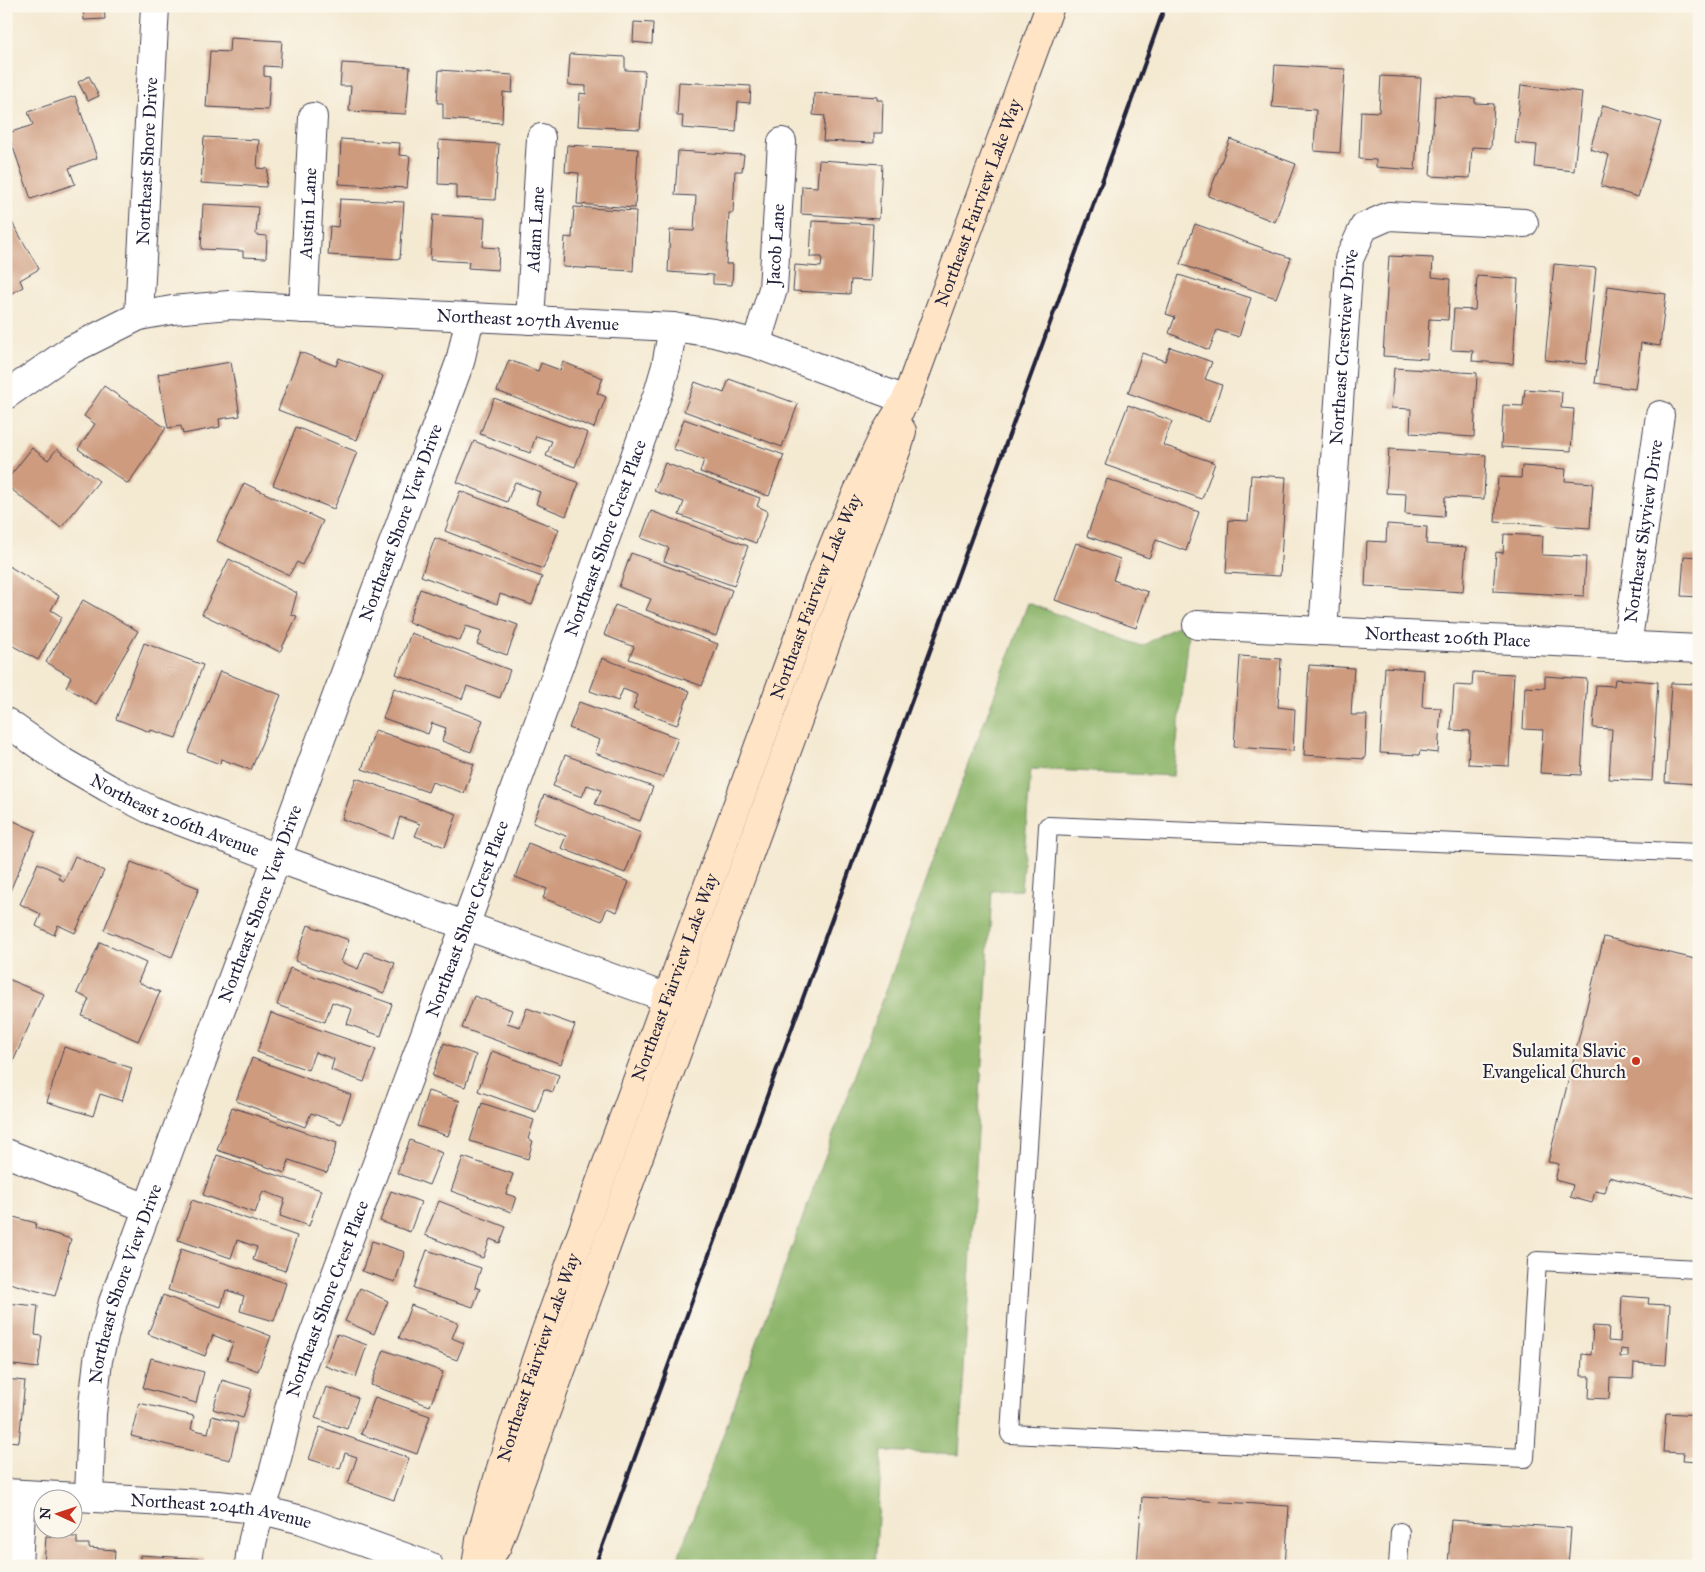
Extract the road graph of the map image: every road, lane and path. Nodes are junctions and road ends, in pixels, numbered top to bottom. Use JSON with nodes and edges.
{"nodes":[{"id":1,"x":154,"y":6,"type":"edge"},
{"id":2,"x":1050,"y":6,"type":"edge"},
{"id":3,"x":312,"y":117,"type":"dead end"},
{"id":4,"x":541,"y":138,"type":"dead end"},
{"id":5,"x":782,"y":142,"type":"dead end"},
{"id":6,"x":1524,"y":223,"type":"dead end"},
{"id":7,"x":303,"y":309,"type":"junction"},
{"id":8,"x":139,"y":316,"type":"junction"},
{"id":9,"x":470,"y":317,"type":"junction"},
{"id":10,"x":530,"y":320,"type":"junction"},
{"id":11,"x":673,"y":327,"type":"junction"},
{"id":12,"x":756,"y":344,"type":"junction"},
{"id":13,"x":6,"y":395,"type":"edge"},
{"id":14,"x":906,"y":400,"type":"junction"},
{"id":15,"x":1660,"y":415,"type":"dead end"},
{"id":16,"x":1197,"y":625,"type":"dead end"},
{"id":17,"x":1323,"y":631,"type":"junction"},
{"id":18,"x":1628,"y":646,"type":"junction"},
{"id":19,"x":1699,"y":649,"type":"edge"},
{"id":20,"x":6,"y":722,"type":"edge"},
{"id":21,"x":1699,"y":853,"type":"edge"},
{"id":22,"x":277,"y":858,"type":"junction"},
{"id":23,"x":464,"y":926,"type":"junction"},
{"id":24,"x":667,"y":998,"type":"junction"},
{"id":25,"x":694,"y":1008,"type":"junction"},
{"id":26,"x":6,"y":1153,"type":"edge"},
{"id":27,"x":147,"y":1208,"type":"junction"},
{"id":28,"x":1699,"y":1269,"type":"edge"},
{"id":29,"x":14,"y":1493,"type":"edge"},
{"id":30,"x":89,"y":1497,"type":"junction"},
{"id":31,"x":262,"y":1510,"type":"junction"},
{"id":32,"x":1400,"y":1532,"type":"dead end"},
{"id":33,"x":18,"y":1566,"type":"edge"},
{"id":34,"x":249,"y":1566,"type":"edge"},
{"id":35,"x":429,"y":1566,"type":"edge"},
{"id":36,"x":476,"y":1566,"type":"edge"},
{"id":37,"x":484,"y":1566,"type":"edge"},
{"id":38,"x":1398,"y":1566,"type":"edge"}],
"edges":[{"from":1,"to":8,"type":"street","name":"Northeast Shore Drive"},
{"from":2,"to":14,"type":"street","name":"Northeast Fairview Lake Way"},
{"from":3,"to":7,"type":"street","name":"Austin Lane"},
{"from":4,"to":10,"type":"street","name":"Adam Lane"},
{"from":5,"to":12,"type":"street","name":"Jacob Lane"},
{"from":6,"to":17,"type":"street","name":"Northeast Crestview Drive"},
{"from":7,"to":8,"type":"street","name":"Northeast 207th Avenue"},
{"from":7,"to":9,"type":"street","name":"Northeast 207th Avenue"},
{"from":8,"to":13,"type":"street","name":"Northeast 207th Avenue"},
{"from":9,"to":10,"type":"street","name":"Northeast 207th Avenue"},
{"from":9,"to":22,"type":"street","name":"Northeast Shore View Drive"},
{"from":10,"to":11,"type":"street","name":"Northeast 207th Avenue"},
{"from":11,"to":12,"type":"street","name":"Northeast 207th Avenue"},
{"from":11,"to":23,"type":"street","name":"Northeast Shore Crest Place"},
{"from":12,"to":14,"type":"street","name":"Northeast 207th Avenue"},
{"from":14,"to":24,"type":"street","name":"Northeast Fairview Lake Way"},
{"from":14,"to":25,"type":"street","name":"Northeast Fairview Lake Way"},
{"from":15,"to":18,"type":"street","name":"Northeast Skyview Drive"},
{"from":16,"to":17,"type":"street","name":"Northeast 206th Place"},
{"from":17,"to":18,"type":"street","name":"Northeast 206th Place"},
{"from":18,"to":19,"type":"street","name":"Northeast 206th Place"},
{"from":20,"to":22,"type":"street","name":"Northeast 206th Avenue"},
{"from":21,"to":28,"type":"lane"},
{"from":22,"to":23,"type":"street","name":"Northeast 206th Avenue"},
{"from":22,"to":27,"type":"street","name":"Northeast Shore View Drive"},
{"from":23,"to":24,"type":"street","name":"Northeast 206th Avenue"},
{"from":23,"to":31,"type":"street","name":"Northeast Shore Crest Place"},
{"from":24,"to":25,"type":"street","name":"Northeast 206th Avenue"},
{"from":24,"to":36,"type":"street","name":"Northeast Fairview Lake Way"},
{"from":25,"to":37,"type":"street","name":"Northeast Fairview Lake Way"},
{"from":26,"to":27,"type":"street"},
{"from":27,"to":30,"type":"street","name":"Northeast Shore View Drive"},
{"from":29,"to":30,"type":"street","name":"Northeast 204th Avenue"},
{"from":29,"to":33,"type":"street"},
{"from":30,"to":31,"type":"street","name":"Northeast 204th Avenue"},
{"from":31,"to":34,"type":"street","name":"Northeast Shore Crest Place"},
{"from":31,"to":35,"type":"street","name":"Northeast 204th Avenue"},
{"from":32,"to":38,"type":"lane"}]}
